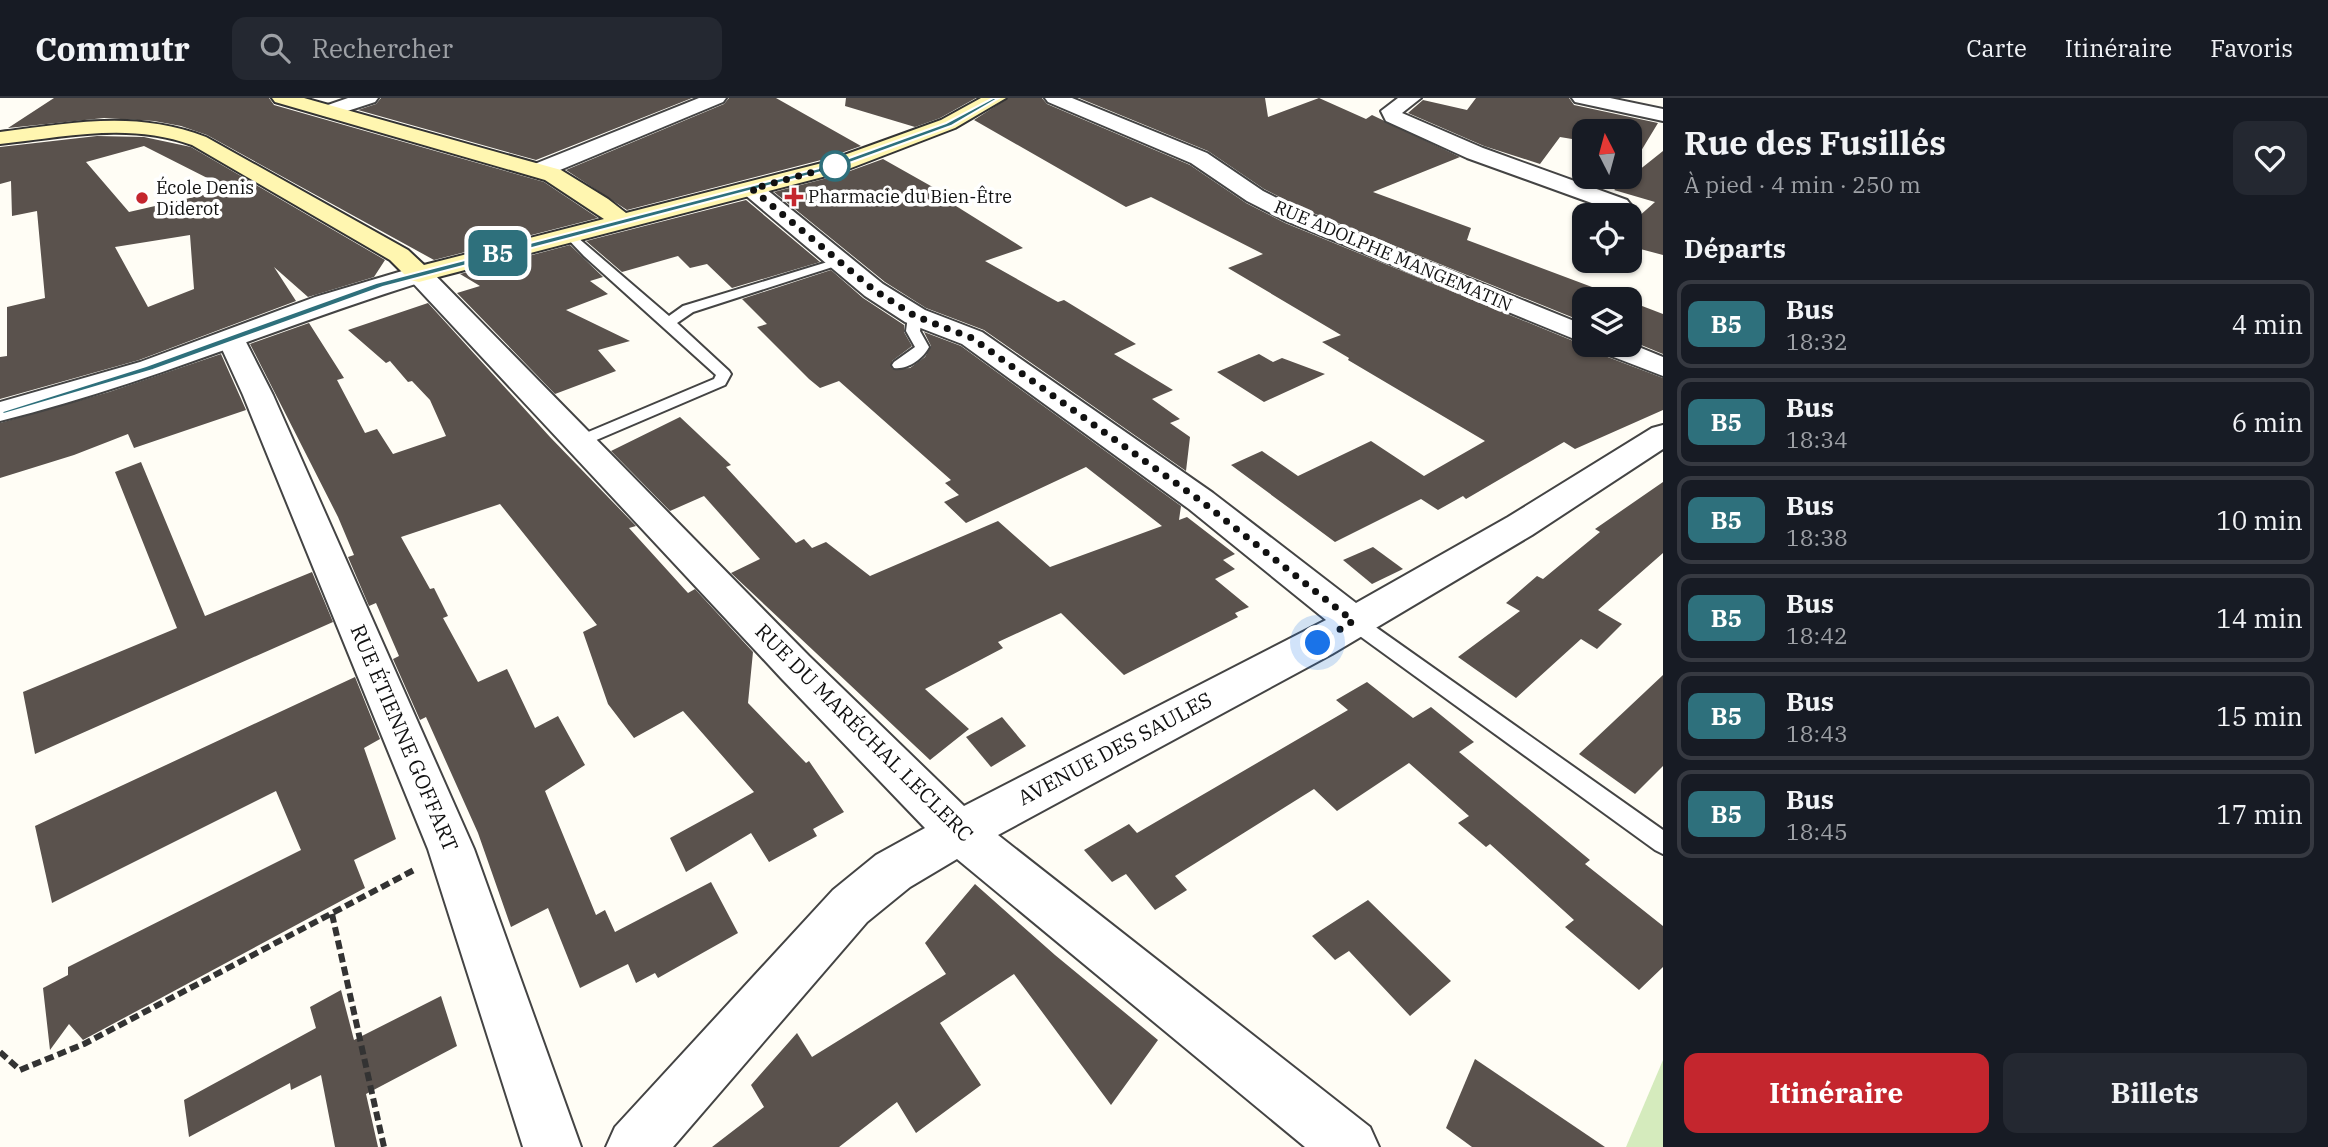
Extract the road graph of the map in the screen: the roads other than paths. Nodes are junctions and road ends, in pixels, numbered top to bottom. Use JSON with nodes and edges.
{"nodes":[{"id":1,"x":282,"y":98,"type":"edge"},
{"id":2,"x":368,"y":98,"type":"edge"},
{"id":3,"x":996,"y":98,"type":"edge"},
{"id":4,"x":1055,"y":98,"type":"edge"},
{"id":5,"x":1411,"y":98,"type":"edge"},
{"id":6,"x":1582,"y":98,"type":"edge"},
{"id":7,"x":710,"y":99,"type":"edge"},
{"id":8,"x":329,"y":111,"type":"junction"},
{"id":9,"x":1663,"y":115,"type":"edge"},
{"id":10,"x":0,"y":138,"type":"edge"},
{"id":11,"x":540,"y":170,"type":"junction"},
{"id":12,"x":752,"y":189,"type":"junction"},
{"id":13,"x":1613,"y":203,"type":"edge"},
{"id":14,"x":622,"y":222,"type":"junction"},
{"id":15,"x":570,"y":235,"type":"junction"},
{"id":16,"x":839,"y":263,"type":"junction"},
{"id":17,"x":419,"y":274,"type":"junction"},
{"id":18,"x":915,"y":316,"type":"junction"},
{"id":19,"x":667,"y":323,"type":"junction"},
{"id":20,"x":1572,"y":330,"type":"edge"},
{"id":21,"x":229,"y":340,"type":"junction"},
{"id":22,"x":1637,"y":357,"type":"edge"},
{"id":23,"x":899,"y":365,"type":"dead end"},
{"id":24,"x":1663,"y":368,"type":"edge"},
{"id":25,"x":0,"y":412,"type":"edge"},
{"id":26,"x":1663,"y":435,"type":"edge"},
{"id":27,"x":580,"y":442,"type":"junction"},
{"id":28,"x":1353,"y":621,"type":"junction"},
{"id":29,"x":959,"y":832,"type":"junction"},
{"id":30,"x":1663,"y":844,"type":"edge"},
{"id":31,"x":552,"y":1147,"type":"edge"},
{"id":32,"x":635,"y":1147,"type":"edge"},
{"id":33,"x":1350,"y":1147,"type":"edge"}],
"edges":[{"from":1,"to":8,"type":"main road"},
{"from":2,"to":8,"type":"street"},
{"from":3,"to":12,"type":"main road"},
{"from":4,"to":20,"type":"street","name":"RUE ADOLPHE MANGEMATIN"},
{"from":5,"to":13,"type":"street"},
{"from":6,"to":9,"type":"street"},
{"from":7,"to":11,"type":"street"},
{"from":8,"to":11,"type":"main road"},
{"from":10,"to":17,"type":"main road"},
{"from":11,"to":14,"type":"main road"},
{"from":12,"to":14,"type":"main road"},
{"from":12,"to":16,"type":"street"},
{"from":14,"to":15,"type":"main road"},
{"from":15,"to":17,"type":"main road"},
{"from":15,"to":19,"type":"lane"},
{"from":16,"to":18,"type":"street"},
{"from":16,"to":19,"type":"lane"},
{"from":17,"to":21,"type":"street"},
{"from":17,"to":27,"type":"street","name":"RUE DU MARÉCHAL LECLERC"},
{"from":18,"to":23,"type":"lane"},
{"from":18,"to":28,"type":"street"},
{"from":19,"to":27,"type":"lane"},
{"from":21,"to":25,"type":"street"},
{"from":21,"to":31,"type":"street","name":"RUE ÉTIENNE GOFFART"},
{"from":22,"to":24,"type":"street"},
{"from":26,"to":28,"type":"street","name":"AVENUE DES SAULES"},
{"from":27,"to":29,"type":"street","name":"RUE DU MARÉCHAL LECLERC"},
{"from":28,"to":29,"type":"street","name":"AVENUE DES SAULES"},
{"from":28,"to":30,"type":"lane"},
{"from":29,"to":32,"type":"street","name":"AVENUE DES SAULES"},
{"from":29,"to":33,"type":"street","name":"RUE DU MARÉCHAL LECLERC"}]}
